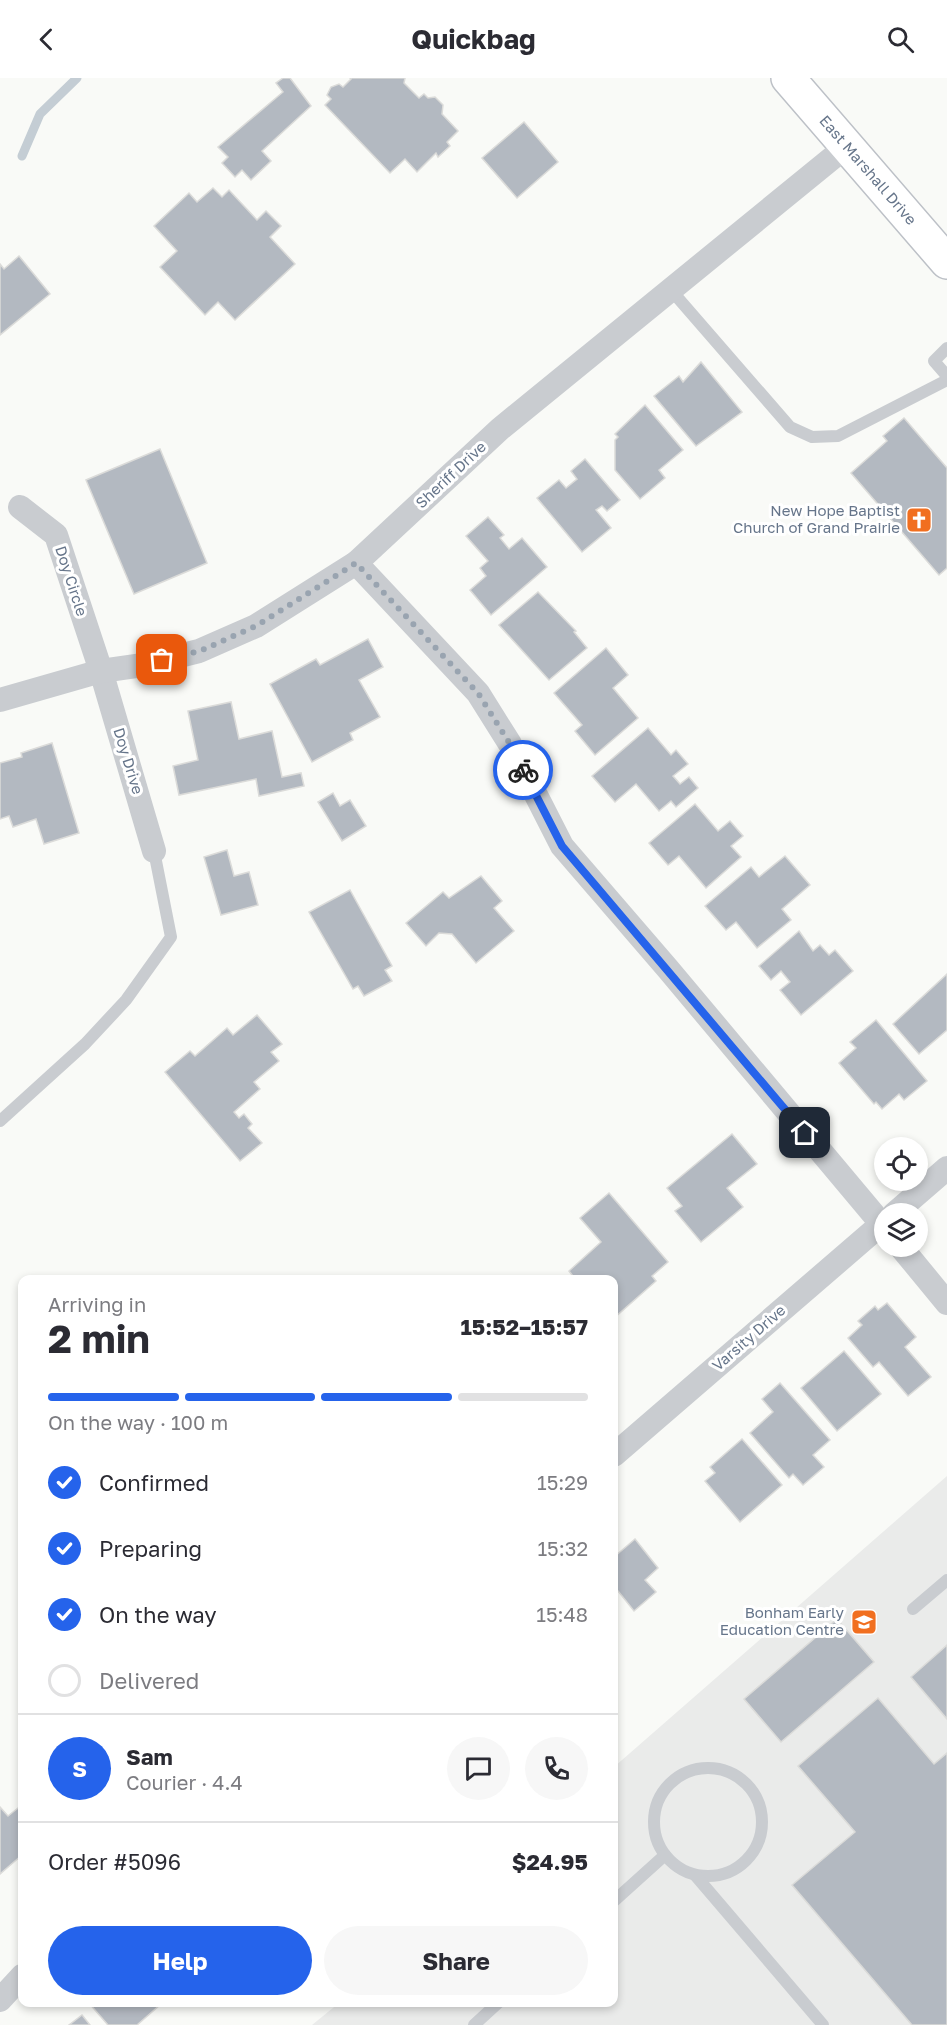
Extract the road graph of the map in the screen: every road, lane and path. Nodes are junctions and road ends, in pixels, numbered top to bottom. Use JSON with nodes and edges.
{"nodes":[{"id":1,"x":788,"y":78,"type":"edge"},
{"id":2,"x":847,"y":146,"type":"junction"},
{"id":3,"x":947,"y":262,"type":"edge"},
{"id":4,"x":671,"y":290,"type":"junction"},
{"id":5,"x":947,"y":348,"type":"edge"},
{"id":6,"x":947,"y":378,"type":"edge"},
{"id":7,"x":20,"y":507,"type":"dead end"},
{"id":8,"x":356,"y":563,"type":"junction"},
{"id":9,"x":101,"y":671,"type":"junction"},
{"id":10,"x":0,"y":700,"type":"edge"},
{"id":11,"x":154,"y":851,"type":"joint"},
{"id":12,"x":0,"y":1121,"type":"edge"},
{"id":13,"x":947,"y":1168,"type":"edge"},
{"id":14,"x":907,"y":1203,"type":"edge"},
{"id":15,"x":874,"y":1208,"type":"edge"},
{"id":16,"x":874,"y":1232,"type":"edge"},
{"id":17,"x":909,"y":1257,"type":"edge"},
{"id":18,"x":947,"y":1303,"type":"edge"},
{"id":19,"x":618,"y":1452,"type":"edge"},
{"id":20,"x":947,"y":1580,"type":"edge"},
{"id":21,"x":913,"y":1609,"type":"dead end"},
{"id":22,"x":665,"y":1855,"type":"junction"},
{"id":23,"x":696,"y":1875,"type":"junction"},
{"id":24,"x":618,"y":1897,"type":"edge"},
{"id":25,"x":18,"y":1980,"type":"edge"},
{"id":26,"x":0,"y":2000,"type":"edge"},
{"id":27,"x":494,"y":2007,"type":"edge"},
{"id":28,"x":474,"y":2025,"type":"edge"},
{"id":29,"x":823,"y":2025,"type":"edge"}],
"edges":[{"from":1,"to":2,"type":"street","name":"East Marshall Drive"},
{"from":2,"to":3,"type":"street","name":"East Marshall Drive"},
{"from":2,"to":4,"type":"street","name":"Sheriff Drive"},
{"from":4,"to":6,"type":"lane"},
{"from":4,"to":8,"type":"street","name":"Sheriff Drive"},
{"from":5,"to":6,"type":"lane"},
{"from":7,"to":9,"type":"street","name":"Doy Circle"},
{"from":8,"to":9,"type":"street","name":"Sheriff Drive"},
{"from":8,"to":15,"type":"street"},
{"from":9,"to":10,"type":"street","name":"Sheriff Drive"},
{"from":9,"to":11,"type":"street","name":"Doy Drive"},
{"from":11,"to":12,"type":"lane"},
{"from":13,"to":14,"type":"street","name":"Varsity Drive"},
{"from":16,"to":19,"type":"street","name":"Varsity Drive"},
{"from":17,"to":18,"type":"street"},
{"from":20,"to":21,"type":"lane"},
{"from":22,"to":23,"type":"lane"},
{"from":22,"to":23,"type":"lane"},
{"from":22,"to":24,"type":"lane"},
{"from":23,"to":29,"type":"lane"},
{"from":25,"to":26,"type":"street"},
{"from":27,"to":28,"type":"lane"}]}
